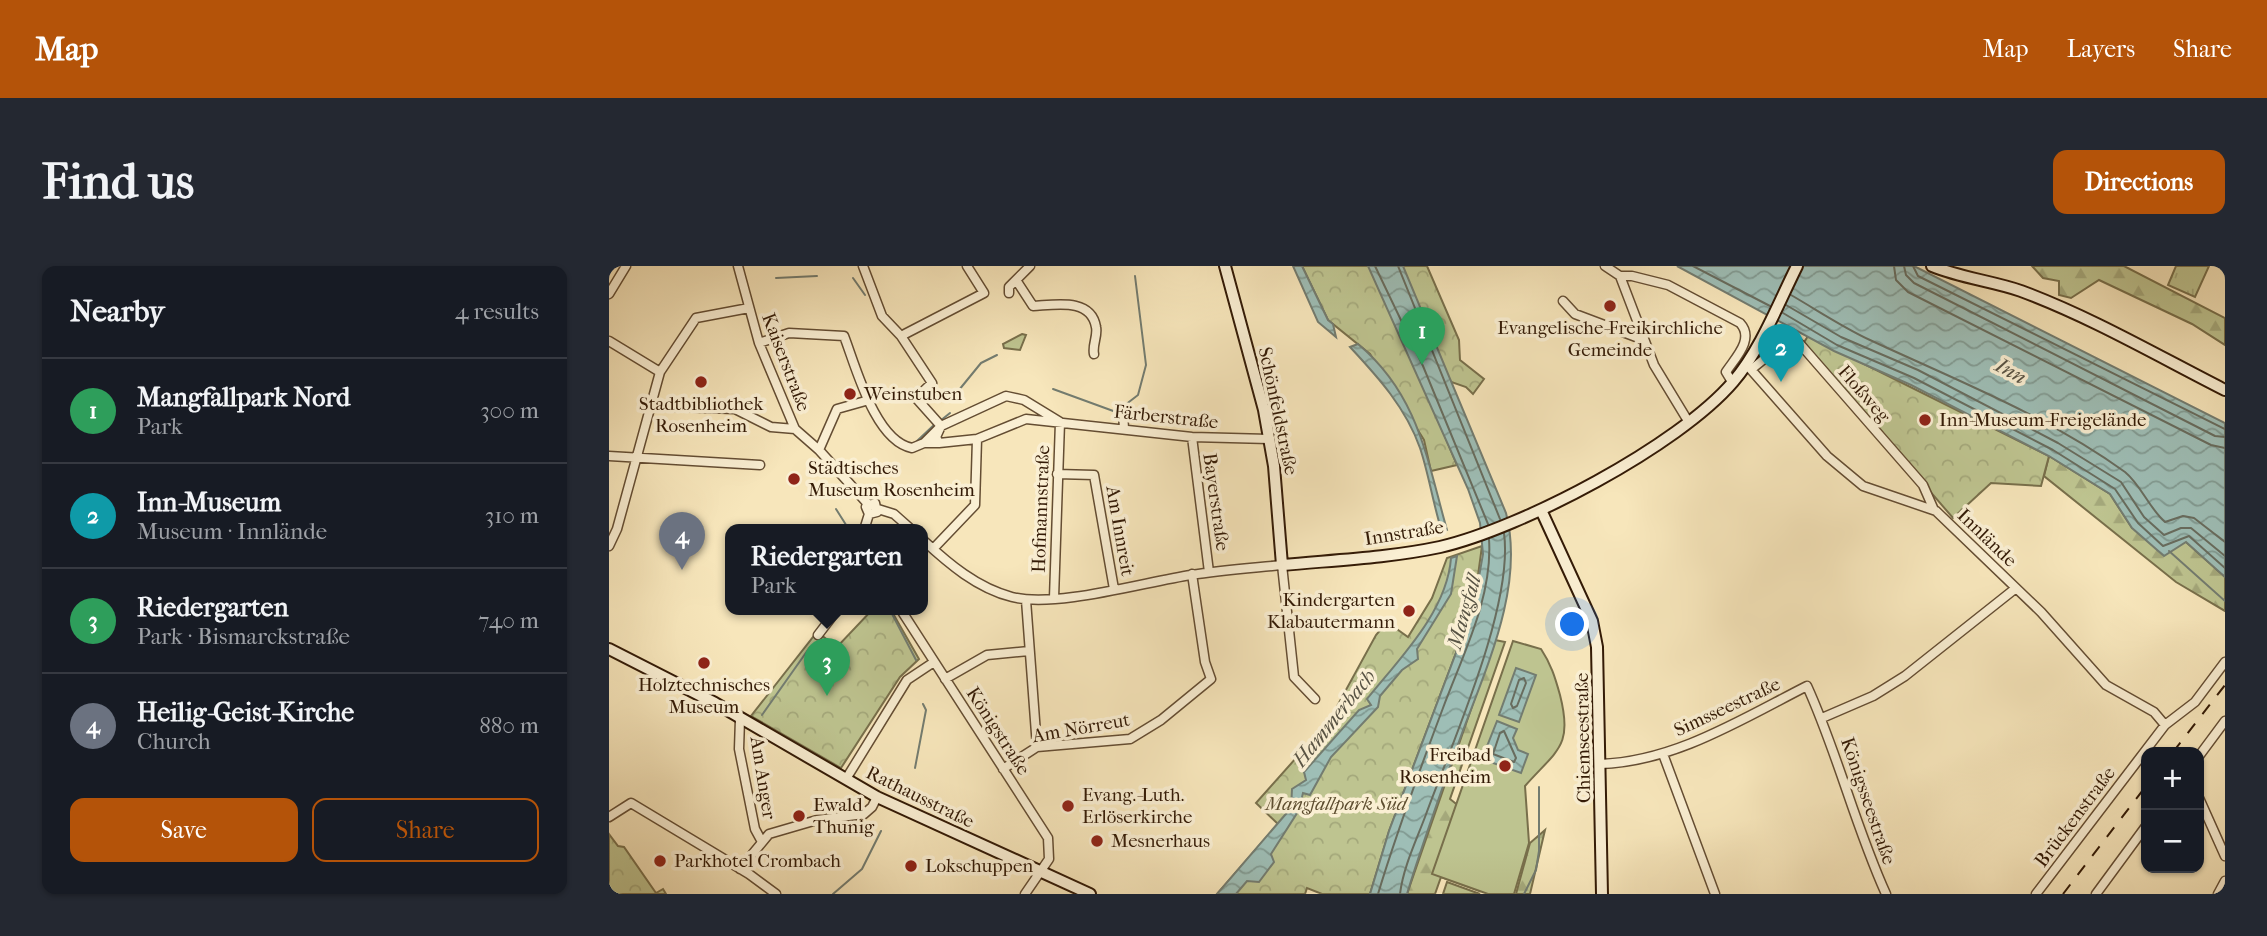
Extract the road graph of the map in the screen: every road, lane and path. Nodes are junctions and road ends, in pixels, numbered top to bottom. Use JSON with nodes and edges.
{"nodes":[{"id":1,"x":626,"y":266,"type":"edge"},
{"id":2,"x":738,"y":266,"type":"edge"},
{"id":3,"x":863,"y":266,"type":"edge"},
{"id":4,"x":967,"y":266,"type":"edge"},
{"id":5,"x":1030,"y":266,"type":"edge"},
{"id":6,"x":1225,"y":266,"type":"edge"},
{"id":7,"x":1605,"y":266,"type":"edge"},
{"id":8,"x":1797,"y":266,"type":"edge"},
{"id":9,"x":1932,"y":266,"type":"edge"},
{"id":10,"x":1619,"y":276,"type":"junction"},
{"id":11,"x":1016,"y":280,"type":"junction"},
{"id":12,"x":1009,"y":293,"type":"dead end"},
{"id":13,"x":609,"y":294,"type":"edge"},
{"id":14,"x":1563,"y":301,"type":"dead end"},
{"id":15,"x":749,"y":308,"type":"junction"},
{"id":16,"x":901,"y":335,"type":"junction"},
{"id":17,"x":1644,"y":340,"type":"junction"},
{"id":18,"x":609,"y":341,"type":"edge"},
{"id":19,"x":759,"y":343,"type":"junction"},
{"id":20,"x":1094,"y":354,"type":"dead end"},
{"id":21,"x":1749,"y":366,"type":"junction"},
{"id":22,"x":660,"y":372,"type":"junction"},
{"id":23,"x":1732,"y":382,"type":"junction"},
{"id":24,"x":2225,"y":390,"type":"edge"},
{"id":25,"x":869,"y":400,"type":"junction"},
{"id":26,"x":1024,"y":400,"type":"junction"},
{"id":27,"x":649,"y":406,"type":"junction"},
{"id":28,"x":1123,"y":414,"type":"dead end"},
{"id":29,"x":1026,"y":419,"type":"junction"},
{"id":30,"x":1688,"y":421,"type":"junction"},
{"id":31,"x":1060,"y":422,"type":"junction"},
{"id":32,"x":938,"y":423,"type":"junction"},
{"id":33,"x":1124,"y":428,"type":"junction"},
{"id":34,"x":795,"y":429,"type":"junction"},
{"id":35,"x":1192,"y":437,"type":"junction"},
{"id":36,"x":977,"y":439,"type":"junction"},
{"id":37,"x":1269,"y":439,"type":"junction"},
{"id":38,"x":924,"y":443,"type":"junction"},
{"id":39,"x":939,"y":443,"type":"junction"},
{"id":40,"x":819,"y":450,"type":"junction"},
{"id":41,"x":609,"y":456,"type":"edge"},
{"id":42,"x":638,"y":457,"type":"junction"},
{"id":43,"x":760,"y":465,"type":"dead end"},
{"id":44,"x":1057,"y":474,"type":"junction"},
{"id":45,"x":868,"y":504,"type":"junction"},
{"id":46,"x":878,"y":509,"type":"junction"},
{"id":47,"x":1541,"y":510,"type":"junction"},
{"id":48,"x":1934,"y":510,"type":"junction"},
{"id":49,"x":869,"y":514,"type":"junction"},
{"id":50,"x":866,"y":524,"type":"edge"},
{"id":51,"x":905,"y":524,"type":"edge"},
{"id":52,"x":612,"y":534,"type":"edge"},
{"id":53,"x":928,"y":544,"type":"edge"},
{"id":54,"x":609,"y":546,"type":"edge"},
{"id":55,"x":933,"y":549,"type":"junction"},
{"id":56,"x":1282,"y":565,"type":"junction"},
{"id":57,"x":1209,"y":572,"type":"junction"},
{"id":58,"x":1192,"y":574,"type":"junction"},
{"id":59,"x":2015,"y":587,"type":"junction"},
{"id":60,"x":1114,"y":589,"type":"junction"},
{"id":61,"x":1054,"y":598,"type":"junction"},
{"id":62,"x":1026,"y":600,"type":"junction"},
{"id":63,"x":833,"y":615,"type":"edge"},
{"id":64,"x":904,"y":615,"type":"edge"},
{"id":65,"x":818,"y":635,"type":"dead end"},
{"id":66,"x":609,"y":649,"type":"edge"},
{"id":67,"x":1030,"y":650,"type":"junction"},
{"id":68,"x":934,"y":662,"type":"junction"},
{"id":69,"x":2225,"y":662,"type":"edge"},
{"id":70,"x":945,"y":679,"type":"junction"},
{"id":71,"x":1315,"y":699,"type":"dead end"},
{"id":72,"x":1822,"y":718,"type":"junction"},
{"id":73,"x":740,"y":719,"type":"junction"},
{"id":74,"x":2225,"y":721,"type":"edge"},
{"id":75,"x":2165,"y":725,"type":"junction"},
{"id":76,"x":1038,"y":747,"type":"junction"},
{"id":77,"x":2204,"y":749,"type":"edge"},
{"id":78,"x":1663,"y":754,"type":"junction"},
{"id":79,"x":1599,"y":764,"type":"junction"},
{"id":80,"x":1003,"y":769,"type":"junction"},
{"id":81,"x":846,"y":779,"type":"junction"},
{"id":82,"x":877,"y":797,"type":"junction"},
{"id":83,"x":2204,"y":809,"type":"edge"},
{"id":84,"x":609,"y":817,"type":"edge"},
{"id":85,"x":2141,"y":833,"type":"edge"},
{"id":86,"x":761,"y":840,"type":"junction"},
{"id":87,"x":2225,"y":856,"type":"edge"},
{"id":88,"x":740,"y":869,"type":"junction"},
{"id":89,"x":1041,"y":873,"type":"junction"},
{"id":90,"x":2225,"y":881,"type":"edge"},
{"id":91,"x":776,"y":894,"type":"edge"},
{"id":92,"x":1025,"y":894,"type":"edge"},
{"id":93,"x":1090,"y":894,"type":"edge"},
{"id":94,"x":1602,"y":894,"type":"edge"},
{"id":95,"x":1715,"y":894,"type":"edge"},
{"id":96,"x":1886,"y":894,"type":"edge"},
{"id":97,"x":2036,"y":894,"type":"edge"},
{"id":98,"x":2096,"y":894,"type":"edge"},
{"id":99,"x":2218,"y":894,"type":"edge"}],
"edges":[{"from":1,"to":13,"type":"street"},
{"from":2,"to":15,"type":"street","name":"Kaiserstraße"},
{"from":3,"to":16,"type":"street"},
{"from":4,"to":16,"type":"street"},
{"from":5,"to":11,"type":"street"},
{"from":6,"to":37,"type":"main road","name":"Schönfeldstraße"},
{"from":7,"to":10,"type":"street"},
{"from":8,"to":21,"type":"main road","name":"Innstraße"},
{"from":9,"to":24,"type":"main road"},
{"from":10,"to":17,"type":"street"},
{"from":10,"to":23,"type":"street"},
{"from":11,"to":12,"type":"street"},
{"from":11,"to":20,"type":"street"},
{"from":14,"to":17,"type":"street"},
{"from":15,"to":19,"type":"street","name":"Kaiserstraße"},
{"from":15,"to":22,"type":"street"},
{"from":16,"to":32,"type":"street"},
{"from":17,"to":30,"type":"street"},
{"from":18,"to":22,"type":"street"},
{"from":19,"to":25,"type":"street"},
{"from":19,"to":34,"type":"street","name":"Kaiserstraße"},
{"from":21,"to":23,"type":"main road","name":"Innstraße"},
{"from":21,"to":48,"type":"street","name":"Innlände"},
{"from":21,"to":48,"type":"street","name":"Floßweg"},
{"from":22,"to":27,"type":"street"},
{"from":23,"to":30,"type":"main road","name":"Innstraße"},
{"from":25,"to":38,"type":"street","name":"Färberstraße"},
{"from":25,"to":40,"type":"street"},
{"from":26,"to":29,"type":"street"},
{"from":26,"to":31,"type":"street","name":"Färberstraße"},
{"from":26,"to":32,"type":"street","name":"Färberstraße"},
{"from":27,"to":34,"type":"street"},
{"from":27,"to":42,"type":"street"},
{"from":28,"to":33,"type":"street"},
{"from":29,"to":31,"type":"street","name":"Färberstraße"},
{"from":29,"to":36,"type":"street","name":"Färberstraße"},
{"from":30,"to":47,"type":"main road","name":"Innstraße"},
{"from":31,"to":33,"type":"street","name":"Färberstraße"},
{"from":31,"to":44,"type":"street","name":"Hofmannstraße"},
{"from":32,"to":38,"type":"street","name":"Färberstraße"},
{"from":32,"to":39,"type":"street"},
{"from":33,"to":35,"type":"street","name":"Färberstraße"},
{"from":34,"to":40,"type":"street"},
{"from":35,"to":37,"type":"street","name":"Färberstraße"},
{"from":35,"to":57,"type":"street","name":"Bayerstraße"},
{"from":36,"to":39,"type":"street","name":"Färberstraße"},
{"from":36,"to":55,"type":"street"},
{"from":37,"to":56,"type":"main road","name":"Schönfeldstraße"},
{"from":38,"to":39,"type":"street","name":"Färberstraße"},
{"from":40,"to":45,"type":"street"},
{"from":41,"to":42,"type":"street"},
{"from":42,"to":43,"type":"street"},
{"from":42,"to":52,"type":"street"},
{"from":44,"to":60,"type":"street","name":"Am Innreit"},
{"from":44,"to":61,"type":"street","name":"Hofmannstraße"},
{"from":45,"to":46,"type":"street"},
{"from":45,"to":49,"type":"street"},
{"from":46,"to":49,"type":"street"},
{"from":46,"to":51,"type":"street"},
{"from":47,"to":56,"type":"main road","name":"Innstraße"},
{"from":47,"to":79,"type":"main road","name":"Chiemseestraße"},
{"from":48,"to":59,"type":"street","name":"Innlände"},
{"from":49,"to":50,"type":"street"},
{"from":52,"to":54,"type":"street"},
{"from":53,"to":55,"type":"street","name":"Innstraße"},
{"from":55,"to":62,"type":"street","name":"Innstraße"},
{"from":56,"to":57,"type":"street","name":"Innstraße"},
{"from":56,"to":71,"type":"street"},
{"from":57,"to":58,"type":"street","name":"Innstraße"},
{"from":58,"to":60,"type":"street","name":"Innstraße"},
{"from":58,"to":76,"type":"street","name":"Am Nörreut"},
{"from":59,"to":72,"type":"street"},
{"from":59,"to":75,"type":"street","name":"Innlände"},
{"from":60,"to":61,"type":"street","name":"Innstraße"},
{"from":61,"to":62,"type":"street","name":"Innstraße"},
{"from":62,"to":67,"type":"street"},
{"from":63,"to":65,"type":"street"},
{"from":64,"to":68,"type":"street","name":"Königstraße"},
{"from":66,"to":73,"type":"main road","name":"Rathausstraße"},
{"from":67,"to":70,"type":"street"},
{"from":67,"to":76,"type":"street"},
{"from":68,"to":70,"type":"street","name":"Königstraße"},
{"from":68,"to":81,"type":"street"},
{"from":69,"to":75,"type":"street","name":"Brückenstraße"},
{"from":70,"to":80,"type":"street","name":"Königstraße"},
{"from":72,"to":78,"type":"street","name":"Simsseestraße"},
{"from":72,"to":96,"type":"street","name":"Königsseestraße"},
{"from":73,"to":81,"type":"main road","name":"Rathausstraße"},
{"from":73,"to":86,"type":"street","name":"Am Anger"},
{"from":74,"to":77,"type":"street"},
{"from":75,"to":97,"type":"street","name":"Brückenstraße"},
{"from":76,"to":80,"type":"street","name":"Am Nörreut"},
{"from":78,"to":79,"type":"street","name":"Simsseestraße"},
{"from":78,"to":95,"type":"street"},
{"from":79,"to":94,"type":"main road","name":"Chiemseestraße"},
{"from":80,"to":89,"type":"street","name":"Königstraße"},
{"from":81,"to":82,"type":"main road","name":"Rathausstraße"},
{"from":82,"to":86,"type":"street"},
{"from":82,"to":89,"type":"main road","name":"Rathausstraße"},
{"from":83,"to":87,"type":"street"},
{"from":84,"to":88,"type":"street"},
{"from":85,"to":98,"type":"street"},
{"from":86,"to":88,"type":"street"},
{"from":88,"to":91,"type":"street"},
{"from":89,"to":92,"type":"street"},
{"from":89,"to":93,"type":"main road","name":"Rathausstraße"},
{"from":90,"to":99,"type":"street"}]}
